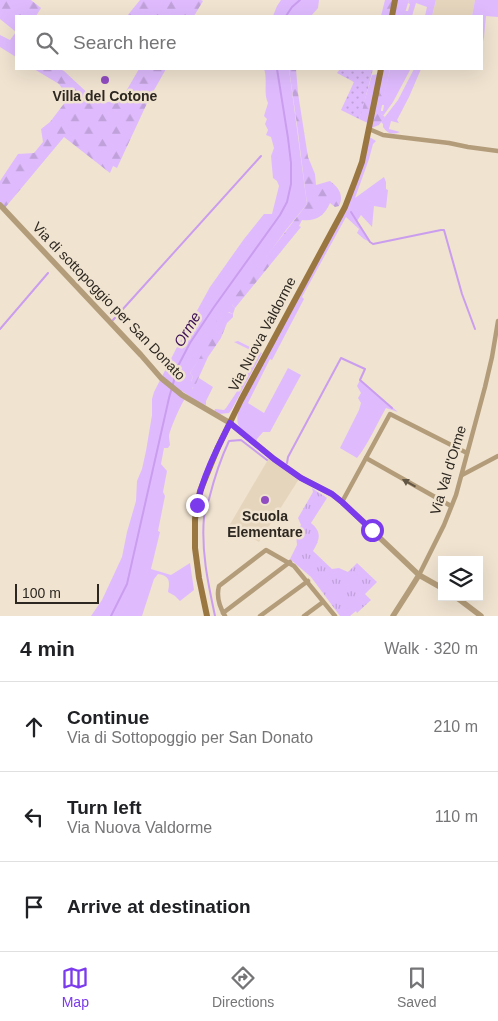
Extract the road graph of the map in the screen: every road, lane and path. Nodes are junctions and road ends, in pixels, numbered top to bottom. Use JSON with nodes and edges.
{"nodes":[{"id":1,"x":395,"y":0,"type":"edge"},
{"id":2,"x":392,"y":15,"type":"edge"},
{"id":3,"x":381,"y":70,"type":"edge"},
{"id":4,"x":369,"y":129,"type":"junction"},
{"id":5,"x":498,"y":151,"type":"edge"},
{"id":6,"x":0,"y":205,"type":"edge"},
{"id":7,"x":498,"y":321,"type":"edge"},
{"id":8,"x":230,"y":423,"type":"junction"},
{"id":9,"x":467,"y":453,"type":"junction"},
{"id":10,"x":498,"y":456,"type":"edge"},
{"id":11,"x":366,"y":458,"type":"junction"},
{"id":12,"x":462,"y":476,"type":"junction"},
{"id":13,"x":342,"y":502,"type":"junction"},
{"id":14,"x":451,"y":506,"type":"junction"},
{"id":15,"x":290,"y":562,"type":"junction"},
{"id":16,"x":419,"y":574,"type":"junction"},
{"id":17,"x":308,"y":581,"type":"junction"},
{"id":18,"x":438,"y":586,"type":"edge"},
{"id":19,"x":461,"y":601,"type":"edge"},
{"id":20,"x":323,"y":602,"type":"junction"},
{"id":21,"x":224,"y":614,"type":"edge"},
{"id":22,"x":207,"y":616,"type":"edge"},
{"id":23,"x":260,"y":616,"type":"edge"},
{"id":24,"x":304,"y":616,"type":"edge"},
{"id":25,"x":335,"y":616,"type":"edge"},
{"id":26,"x":392,"y":616,"type":"edge"},
{"id":27,"x":481,"y":616,"type":"edge"}],
"edges":[{"from":1,"to":2,"type":"main road"},
{"from":3,"to":4,"type":"main road","name":"Via Nuova Valdorme"},
{"from":4,"to":5,"type":"street"},
{"from":4,"to":8,"type":"main road","name":"Via Nuova Valdorme"},
{"from":6,"to":8,"type":"street","name":"Via di sottopoggio per San Donato"},
{"from":7,"to":9,"type":"street","name":"Via Val d'Orme"},
{"from":8,"to":13,"type":"street"},
{"from":8,"to":22,"type":"main road","name":"Via Nuova Valdorme"},
{"from":9,"to":11,"type":"street"},
{"from":9,"to":12,"type":"street","name":"Via Val d'Orme"},
{"from":10,"to":12,"type":"street"},
{"from":11,"to":13,"type":"street"},
{"from":14,"to":11,"type":"street","one_way":true},
{"from":12,"to":14,"type":"street","name":"Via Val d'Orme"},
{"from":13,"to":16,"type":"street"},
{"from":14,"to":16,"type":"street","name":"Via Val d'Orme"},
{"from":15,"to":17,"type":"street"},
{"from":15,"to":21,"type":"street"},
{"from":15,"to":21,"type":"street"},
{"from":16,"to":18,"type":"street"},
{"from":16,"to":26,"type":"street","name":"Via Val d'Orme"},
{"from":17,"to":20,"type":"street"},
{"from":17,"to":23,"type":"street"},
{"from":19,"to":27,"type":"street"},
{"from":20,"to":24,"type":"street"},
{"from":20,"to":25,"type":"street"}]}
